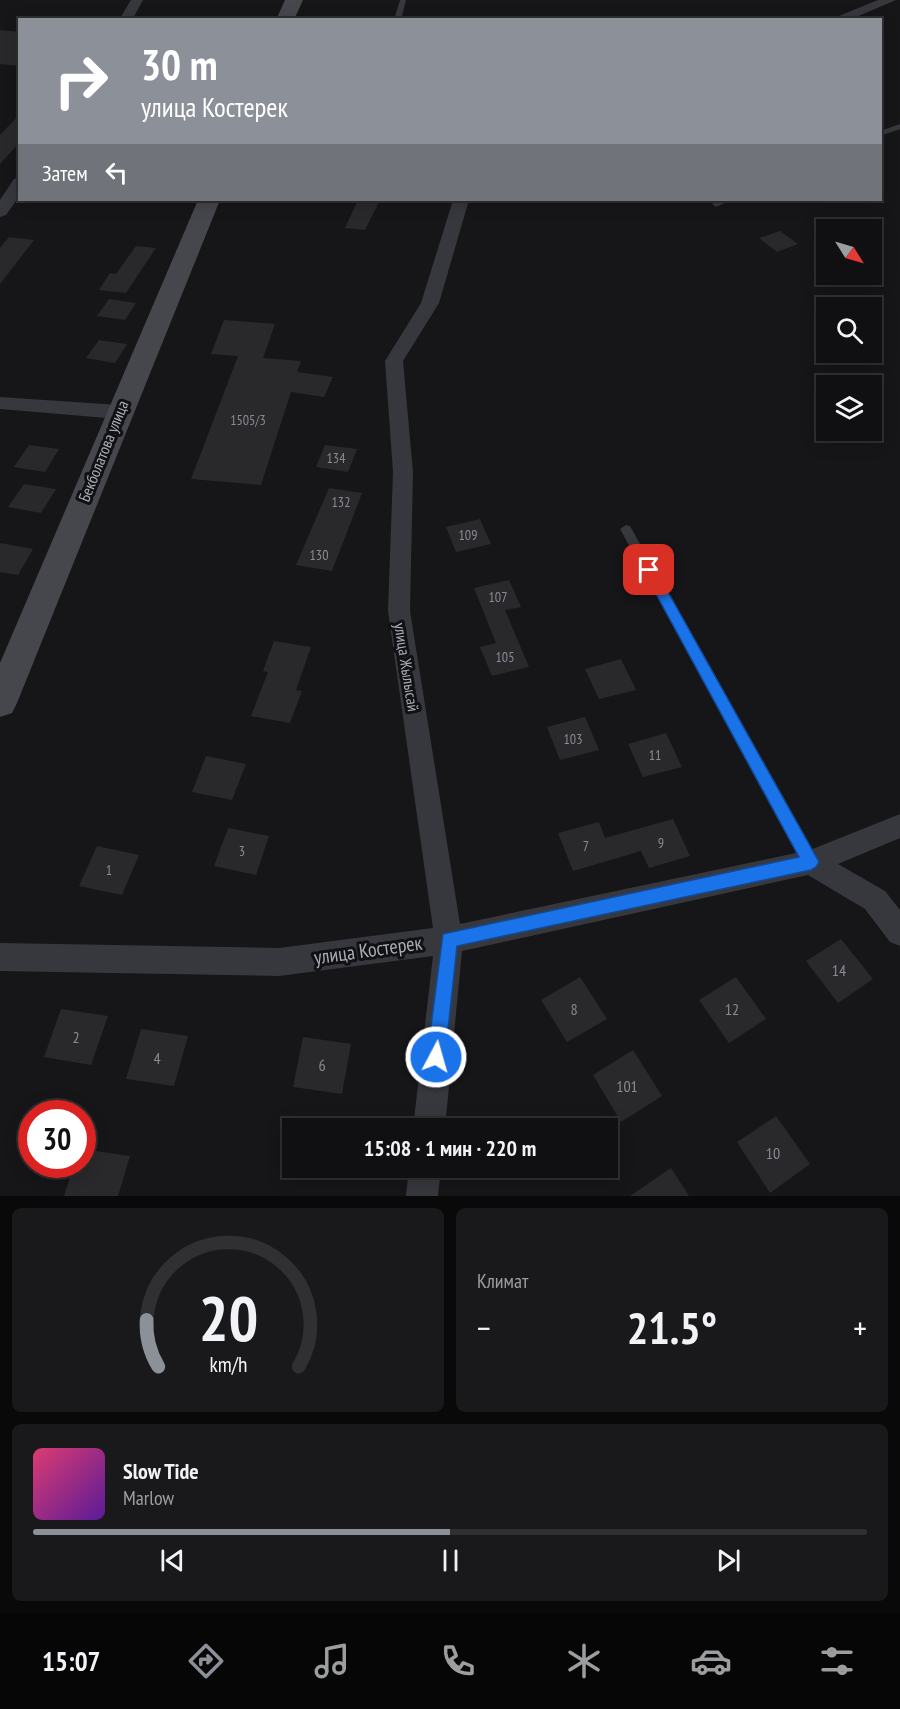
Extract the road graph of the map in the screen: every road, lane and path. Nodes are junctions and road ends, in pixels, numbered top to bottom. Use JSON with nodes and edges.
{"nodes":[{"id":1,"x":137,"y":0,"type":"edge"},
{"id":2,"x":294,"y":0,"type":"edge"},
{"id":3,"x":402,"y":0,"type":"edge"},
{"id":4,"x":890,"y":0,"type":"edge"},
{"id":5,"x":126,"y":18,"type":"edge"},
{"id":6,"x":286,"y":18,"type":"edge"},
{"id":7,"x":398,"y":18,"type":"edge"},
{"id":8,"x":840,"y":18,"type":"edge"},
{"id":9,"x":900,"y":126,"type":"edge"},
{"id":10,"x":882,"y":133,"type":"edge"},
{"id":11,"x":18,"y":185,"type":"edge"},
{"id":12,"x":209,"y":201,"type":"edge"},
{"id":13,"x":724,"y":201,"type":"edge"},
{"id":14,"x":716,"y":204,"type":"dead end"},
{"id":15,"x":460,"y":209,"type":"edge"},
{"id":16,"x":0,"y":212,"type":"edge"},
{"id":17,"x":0,"y":403,"type":"edge"},
{"id":18,"x":119,"y":412,"type":"junction"},
{"id":19,"x":626,"y":529,"type":"dead end"},
{"id":20,"x":0,"y":703,"type":"edge"},
{"id":21,"x":900,"y":826,"type":"edge"},
{"id":22,"x":811,"y":862,"type":"junction"},
{"id":23,"x":900,"y":932,"type":"edge"},
{"id":24,"x":449,"y":940,"type":"junction"},
{"id":25,"x":0,"y":957,"type":"edge"},
{"id":26,"x":430,"y":1118,"type":"edge"},
{"id":27,"x":424,"y":1178,"type":"edge"},
{"id":28,"x":422,"y":1196,"type":"edge"}],
"edges":[{"from":1,"to":5,"type":"street"},
{"from":2,"to":6,"type":"street"},
{"from":3,"to":7,"type":"lane"},
{"from":4,"to":8,"type":"street"},
{"from":9,"to":10,"type":"lane"},
{"from":11,"to":16,"type":"street"},
{"from":12,"to":18,"type":"street","name":"Бекболатова улица"},
{"from":13,"to":14,"type":"lane"},
{"from":15,"to":24,"type":"street","name":"улица Жылысай"},
{"from":17,"to":18,"type":"street"},
{"from":18,"to":20,"type":"street","name":"Бекболатова улица"},
{"from":19,"to":22,"type":"lane"},
{"from":21,"to":22,"type":"street","name":"улица Костерек"},
{"from":22,"to":23,"type":"street"},
{"from":22,"to":24,"type":"street","name":"улица Костерек"},
{"from":24,"to":25,"type":"street","name":"улица Костерек"},
{"from":24,"to":26,"type":"street","name":"улица Жылысай"},
{"from":27,"to":28,"type":"street"}]}
